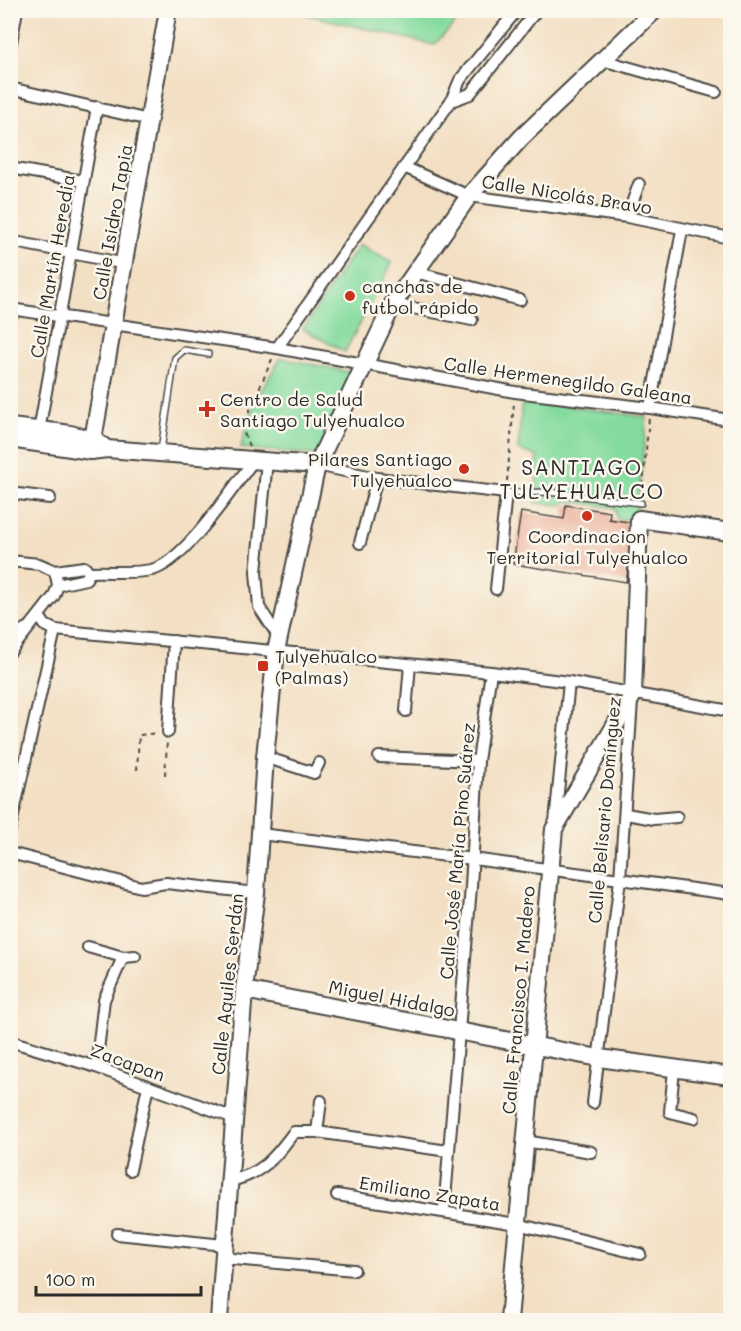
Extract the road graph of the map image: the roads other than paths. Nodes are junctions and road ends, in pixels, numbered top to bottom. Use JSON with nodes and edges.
{"nodes":[{"id":1,"x":16,"y":10,"type":"edge"},
{"id":2,"x":168,"y":10,"type":"edge"},
{"id":3,"x":517,"y":10,"type":"edge"},
{"id":4,"x":537,"y":10,"type":"edge"},
{"id":5,"x":655,"y":10,"type":"edge"},
{"id":6,"x":10,"y":48,"type":"edge"},
{"id":7,"x":477,"y":59,"type":"junction"},
{"id":8,"x":602,"y":60,"type":"junction"},
{"id":9,"x":489,"y":69,"type":"junction"},
{"id":10,"x":10,"y":88,"type":"edge"},
{"id":11,"x":716,"y":92,"type":"dead end"},
{"id":12,"x":451,"y":101,"type":"junction"},
{"id":13,"x":97,"y":107,"type":"junction"},
{"id":14,"x":149,"y":120,"type":"junction"},
{"id":15,"x":404,"y":167,"type":"junction"},
{"id":16,"x":10,"y":168,"type":"edge"},
{"id":17,"x":83,"y":181,"type":"junction"},
{"id":18,"x":639,"y":184,"type":"dead end"},
{"id":19,"x":469,"y":196,"type":"junction"},
{"id":20,"x":627,"y":217,"type":"junction"},
{"id":21,"x":682,"y":230,"type":"junction"},
{"id":22,"x":730,"y":238,"type":"edge"},
{"id":23,"x":10,"y":241,"type":"edge"},
{"id":24,"x":72,"y":252,"type":"junction"},
{"id":25,"x":126,"y":264,"type":"junction"},
{"id":26,"x":415,"y":272,"type":"junction"},
{"id":27,"x":520,"y":300,"type":"dead end"},
{"id":28,"x":393,"y":304,"type":"junction"},
{"id":29,"x":10,"y":309,"type":"edge"},
{"id":30,"x":61,"y":317,"type":"junction"},
{"id":31,"x":472,"y":320,"type":"dead end"},
{"id":32,"x":114,"y":324,"type":"junction"},
{"id":33,"x":277,"y":348,"type":"junction"},
{"id":34,"x":208,"y":354,"type":"dead end"},
{"id":35,"x":365,"y":364,"type":"junction"},
{"id":36,"x":650,"y":408,"type":"junction"},
{"id":37,"x":730,"y":420,"type":"edge"},
{"id":38,"x":10,"y":427,"type":"edge"},
{"id":39,"x":39,"y":431,"type":"junction"},
{"id":40,"x":10,"y":439,"type":"edge"},
{"id":41,"x":97,"y":447,"type":"junction"},
{"id":42,"x":160,"y":455,"type":"junction"},
{"id":43,"x":261,"y":460,"type":"junction"},
{"id":44,"x":317,"y":465,"type":"junction"},
{"id":45,"x":377,"y":478,"type":"junction"},
{"id":46,"x":10,"y":493,"type":"edge"},
{"id":47,"x":506,"y":493,"type":"junction"},
{"id":48,"x":50,"y":498,"type":"dead end"},
{"id":49,"x":640,"y":511,"type":"junction"},
{"id":50,"x":730,"y":532,"type":"edge"},
{"id":51,"x":360,"y":543,"type":"dead end"},
{"id":52,"x":10,"y":561,"type":"edge"},
{"id":53,"x":56,"y":571,"type":"junction"},
{"id":54,"x":90,"y":572,"type":"junction"},
{"id":55,"x":58,"y":585,"type":"junction"},
{"id":56,"x":496,"y":589,"type":"dead end"},
{"id":57,"x":39,"y":616,"type":"junction"},
{"id":58,"x":30,"y":627,"type":"junction"},
{"id":59,"x":55,"y":630,"type":"junction"},
{"id":60,"x":10,"y":636,"type":"edge"},
{"id":61,"x":174,"y":641,"type":"junction"},
{"id":62,"x":277,"y":643,"type":"junction"},
{"id":63,"x":10,"y":652,"type":"edge"},
{"id":64,"x":410,"y":665,"type":"junction"},
{"id":65,"x":491,"y":672,"type":"junction"},
{"id":66,"x":569,"y":682,"type":"junction"},
{"id":67,"x":633,"y":695,"type":"junction"},
{"id":68,"x":406,"y":711,"type":"dead end"},
{"id":69,"x":730,"y":711,"type":"edge"},
{"id":70,"x":168,"y":732,"type":"road end"},
{"id":71,"x":265,"y":757,"type":"junction"},
{"id":72,"x":379,"y":757,"type":"dead end"},
{"id":73,"x":478,"y":762,"type":"junction"},
{"id":74,"x":319,"y":763,"type":"dead end"},
{"id":75,"x":626,"y":814,"type":"junction"},
{"id":76,"x":677,"y":817,"type":"dead end"},
{"id":77,"x":10,"y":829,"type":"edge"},
{"id":78,"x":554,"y":829,"type":"junction"},
{"id":79,"x":260,"y":834,"type":"junction"},
{"id":80,"x":10,"y":853,"type":"edge"},
{"id":81,"x":473,"y":859,"type":"junction"},
{"id":82,"x":550,"y":871,"type":"junction"},
{"id":83,"x":620,"y":879,"type":"junction"},
{"id":84,"x":256,"y":892,"type":"junction"},
{"id":85,"x":730,"y":894,"type":"edge"},
{"id":86,"x":88,"y":947,"type":"dead end"},
{"id":87,"x":135,"y":956,"type":"dead end"},
{"id":88,"x":123,"y":957,"type":"junction"},
{"id":89,"x":244,"y":990,"type":"junction"},
{"id":90,"x":458,"y":1031,"type":"junction"},
{"id":91,"x":10,"y":1041,"type":"edge"},
{"id":92,"x":533,"y":1045,"type":"junction"},
{"id":93,"x":599,"y":1058,"type":"junction"},
{"id":94,"x":96,"y":1067,"type":"junction"},
{"id":95,"x":674,"y":1069,"type":"junction"},
{"id":96,"x":730,"y":1076,"type":"edge"},
{"id":97,"x":148,"y":1086,"type":"junction"},
{"id":98,"x":321,"y":1101,"type":"dead end"},
{"id":99,"x":593,"y":1103,"type":"dead end"},
{"id":100,"x":234,"y":1118,"type":"junction"},
{"id":101,"x":694,"y":1118,"type":"dead end"},
{"id":102,"x":317,"y":1132,"type":"junction"},
{"id":103,"x":525,"y":1141,"type":"junction"},
{"id":104,"x":448,"y":1151,"type":"junction"},
{"id":105,"x":591,"y":1152,"type":"dead end"},
{"id":106,"x":130,"y":1170,"type":"dead end"},
{"id":107,"x":229,"y":1181,"type":"junction"},
{"id":108,"x":338,"y":1195,"type":"dead end"},
{"id":109,"x":444,"y":1211,"type":"junction"},
{"id":110,"x":517,"y":1224,"type":"junction"},
{"id":111,"x":117,"y":1234,"type":"dead end"},
{"id":112,"x":224,"y":1251,"type":"junction"},
{"id":113,"x":640,"y":1254,"type":"dead end"},
{"id":114,"x":354,"y":1270,"type":"dead end"},
{"id":115,"x":219,"y":1320,"type":"edge"},
{"id":116,"x":508,"y":1320,"type":"edge"}],
"edges":[{"from":1,"to":6,"type":"street"},
{"from":2,"to":14,"type":"main road","name":"Calle Isidro Tapia"},
{"from":3,"to":7,"type":"street"},
{"from":4,"to":9,"type":"street"},
{"from":5,"to":8,"type":"main road","name":"Calle Aquiles Serdán"},
{"from":7,"to":9,"type":"street"},
{"from":7,"to":12,"type":"street"},
{"from":8,"to":11,"type":"street"},
{"from":8,"to":19,"type":"main road","name":"Calle Aquiles Serdán"},
{"from":9,"to":12,"type":"street"},
{"from":10,"to":13,"type":"street"},
{"from":12,"to":15,"type":"street"},
{"from":13,"to":14,"type":"street"},
{"from":13,"to":17,"type":"street","name":"Calle Martín Heredia"},
{"from":14,"to":25,"type":"main road","name":"Calle Isidro Tapia"},
{"from":15,"to":19,"type":"street","name":"Calle Nicolás Bravo"},
{"from":15,"to":33,"type":"street"},
{"from":16,"to":17,"type":"street"},
{"from":17,"to":24,"type":"street","name":"Calle Martín Heredia"},
{"from":18,"to":20,"type":"street"},
{"from":19,"to":20,"type":"street","name":"Calle Nicolás Bravo"},
{"from":19,"to":26,"type":"main road","name":"Calle Aquiles Serdán"},
{"from":20,"to":21,"type":"street","name":"Calle Nicolás Bravo"},
{"from":21,"to":22,"type":"street","name":"Calle Nicolás Bravo"},
{"from":21,"to":36,"type":"street"},
{"from":23,"to":24,"type":"street"},
{"from":24,"to":25,"type":"street"},
{"from":24,"to":30,"type":"street","name":"Calle Martín Heredia"},
{"from":25,"to":32,"type":"main road","name":"Calle Isidro Tapia"},
{"from":26,"to":27,"type":"street"},
{"from":26,"to":28,"type":"main road","name":"Calle Aquiles Serdán"},
{"from":28,"to":31,"type":"street"},
{"from":28,"to":35,"type":"main road","name":"Calle Aquiles Serdán"},
{"from":29,"to":30,"type":"street","name":"Calle Hermenegildo Galeana"},
{"from":30,"to":32,"type":"street","name":"Calle Hermenegildo Galeana"},
{"from":30,"to":39,"type":"street","name":"Calle Martín Heredia"},
{"from":32,"to":33,"type":"street","name":"Calle Hermenegildo Galeana"},
{"from":32,"to":41,"type":"main road","name":"Calle Isidro Tapia"},
{"from":33,"to":35,"type":"street","name":"Calle Hermenegildo Galeana"},
{"from":34,"to":42,"type":"lane"},
{"from":35,"to":36,"type":"street","name":"Calle Hermenegildo Galeana"},
{"from":35,"to":44,"type":"main road","name":"Calle Aquiles Serdán"},
{"from":36,"to":37,"type":"street","name":"Calle Hermenegildo Galeana"},
{"from":38,"to":39,"type":"main road"},
{"from":39,"to":41,"type":"main road"},
{"from":40,"to":41,"type":"main road"},
{"from":41,"to":42,"type":"main road"},
{"from":42,"to":43,"type":"main road"},
{"from":43,"to":44,"type":"main road"},
{"from":43,"to":54,"type":"street"},
{"from":43,"to":62,"type":"street"},
{"from":44,"to":45,"type":"street"},
{"from":44,"to":62,"type":"main road","name":"Calle Aquiles Serdán"},
{"from":45,"to":47,"type":"street"},
{"from":45,"to":51,"type":"street"},
{"from":46,"to":48,"type":"street"},
{"from":47,"to":49,"type":"lane"},
{"from":47,"to":56,"type":"street"},
{"from":49,"to":50,"type":"main road"},
{"from":49,"to":67,"type":"main road","name":"Calle Belisario Domínguez"},
{"from":52,"to":53,"type":"street"},
{"from":53,"to":54,"type":"street"},
{"from":53,"to":55,"type":"street"},
{"from":54,"to":55,"type":"street"},
{"from":55,"to":57,"type":"street"},
{"from":57,"to":58,"type":"street"},
{"from":57,"to":59,"type":"street"},
{"from":58,"to":60,"type":"street"},
{"from":58,"to":63,"type":"street"},
{"from":59,"to":61,"type":"street"},
{"from":59,"to":77,"type":"street"},
{"from":61,"to":62,"type":"street"},
{"from":61,"to":70,"type":"street"},
{"from":62,"to":64,"type":"street"},
{"from":62,"to":71,"type":"main road","name":"Calle Aquiles Serdán"},
{"from":64,"to":65,"type":"street"},
{"from":64,"to":68,"type":"street"},
{"from":65,"to":66,"type":"street"},
{"from":65,"to":73,"type":"street","name":"Calle José María Pino Suárez"},
{"from":66,"to":67,"type":"street"},
{"from":66,"to":78,"type":"street","name":"Calle Francisco I. Madero"},
{"from":67,"to":69,"type":"street"},
{"from":67,"to":75,"type":"street","name":"Calle Belisario Domínguez"},
{"from":67,"to":78,"type":"main road"},
{"from":71,"to":74,"type":"street"},
{"from":71,"to":79,"type":"main road","name":"Calle Aquiles Serdán"},
{"from":72,"to":73,"type":"street"},
{"from":73,"to":81,"type":"street","name":"Calle José María Pino Suárez"},
{"from":75,"to":76,"type":"street"},
{"from":75,"to":83,"type":"street","name":"Calle Belisario Domínguez"},
{"from":78,"to":82,"type":"main road","name":"Calle Francisco I. Madero"},
{"from":79,"to":81,"type":"street"},
{"from":79,"to":84,"type":"main road","name":"Calle Aquiles Serdán"},
{"from":80,"to":84,"type":"street"},
{"from":81,"to":82,"type":"street"},
{"from":81,"to":90,"type":"street","name":"Calle José María Pino Suárez"},
{"from":82,"to":83,"type":"street"},
{"from":82,"to":92,"type":"main road","name":"Calle Francisco I. Madero"},
{"from":83,"to":85,"type":"street"},
{"from":83,"to":93,"type":"street","name":"Calle Belisario Domínguez"},
{"from":84,"to":89,"type":"main road","name":"Calle Aquiles Serdán"},
{"from":86,"to":88,"type":"street"},
{"from":87,"to":88,"type":"street"},
{"from":88,"to":94,"type":"street"},
{"from":89,"to":90,"type":"main road","name":"Miguel Hidalgo"},
{"from":89,"to":100,"type":"main road","name":"Calle Aquiles Serdán"},
{"from":90,"to":92,"type":"main road","name":"Miguel Hidalgo"},
{"from":90,"to":104,"type":"street","name":"Calle José María Pino Suárez"},
{"from":91,"to":94,"type":"street","name":"Zacapan"},
{"from":92,"to":93,"type":"main road","name":"Miguel Hidalgo"},
{"from":92,"to":103,"type":"main road","name":"Calle Francisco I. Madero"},
{"from":93,"to":95,"type":"main road","name":"Miguel Hidalgo"},
{"from":93,"to":99,"type":"street","name":"Calle Belisario Domínguez"},
{"from":94,"to":97,"type":"street","name":"Zacapan"},
{"from":95,"to":96,"type":"main road","name":"Miguel Hidalgo"},
{"from":95,"to":101,"type":"street"},
{"from":97,"to":100,"type":"street","name":"Zacapan"},
{"from":97,"to":106,"type":"street"},
{"from":98,"to":102,"type":"street"},
{"from":100,"to":107,"type":"main road","name":"Calle Aquiles Serdán"},
{"from":102,"to":104,"type":"street"},
{"from":102,"to":107,"type":"street"},
{"from":103,"to":105,"type":"street"},
{"from":103,"to":110,"type":"main road","name":"Calle Francisco I. Madero"},
{"from":104,"to":109,"type":"street","name":"Calle José María Pino Suárez"},
{"from":107,"to":112,"type":"main road","name":"Calle Aquiles Serdán"},
{"from":108,"to":109,"type":"street","name":"Emiliano Zapata"},
{"from":109,"to":110,"type":"street","name":"Emiliano Zapata"},
{"from":110,"to":113,"type":"street","name":"Emiliano Zapata"},
{"from":110,"to":116,"type":"main road","name":"Calle Francisco I. Madero"},
{"from":111,"to":112,"type":"street"},
{"from":112,"to":114,"type":"street"},
{"from":112,"to":115,"type":"main road","name":"Calle Aquiles Serdán"}]}
